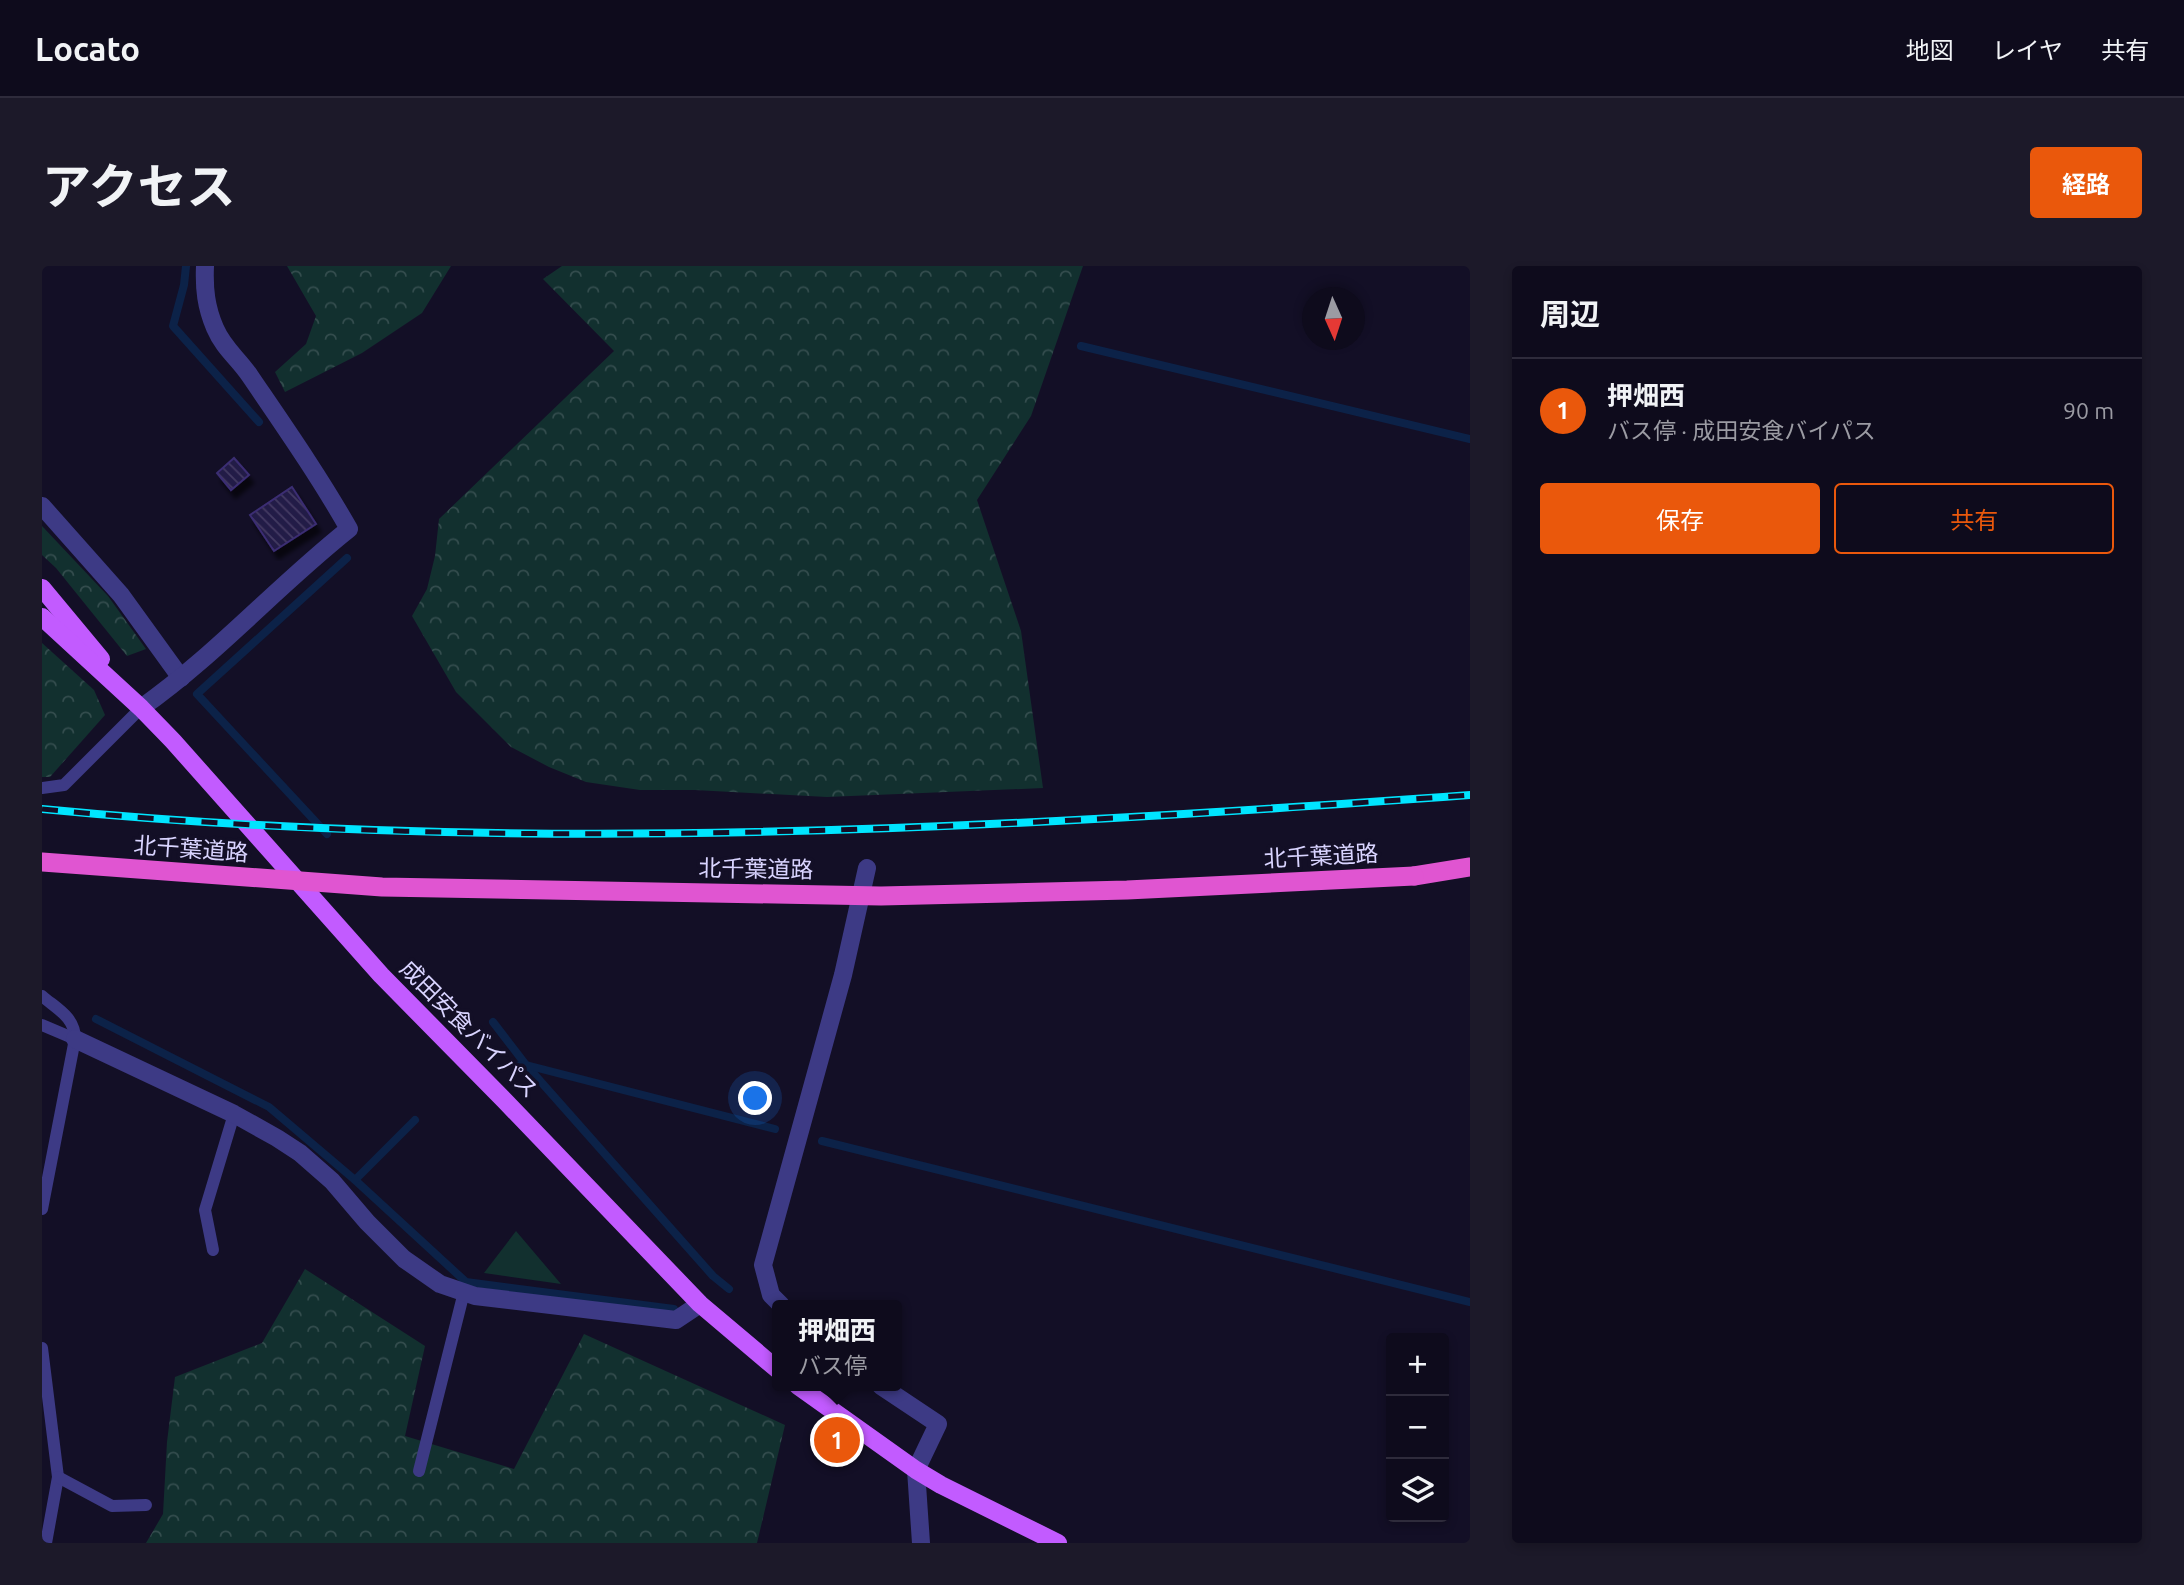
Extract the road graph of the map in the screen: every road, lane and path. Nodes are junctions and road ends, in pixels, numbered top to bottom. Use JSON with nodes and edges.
{"nodes":[{"id":1,"x":205,"y":266,"type":"edge"},
{"id":2,"x":42,"y":506,"type":"edge"},
{"id":3,"x":42,"y":588,"type":"edge"},
{"id":4,"x":42,"y":617,"type":"edge"},
{"id":5,"x":181,"y":677,"type":"junction"},
{"id":6,"x":141,"y":708,"type":"junction"},
{"id":7,"x":42,"y":788,"type":"edge"},
{"id":8,"x":42,"y":862,"type":"edge"},
{"id":9,"x":867,"y":868,"type":"dead end"},
{"id":10,"x":1470,"y":870,"type":"edge"},
{"id":11,"x":42,"y":996,"type":"edge"},
{"id":12,"x":42,"y":1026,"type":"edge"},
{"id":13,"x":75,"y":1039,"type":"junction"},
{"id":14,"x":234,"y":1114,"type":"junction"},
{"id":15,"x":42,"y":1209,"type":"edge"},
{"id":16,"x":213,"y":1250,"type":"dead end"},
{"id":17,"x":464,"y":1292,"type":"junction"},
{"id":18,"x":775,"y":1300,"type":"edge"},
{"id":19,"x":700,"y":1304,"type":"junction"},
{"id":20,"x":42,"y":1348,"type":"edge"},
{"id":21,"x":772,"y":1365,"type":"edge"},
{"id":22,"x":805,"y":1391,"type":"edge"},
{"id":23,"x":888,"y":1391,"type":"edge"},
{"id":24,"x":916,"y":1470,"type":"junction"},
{"id":25,"x":419,"y":1471,"type":"dead end"},
{"id":26,"x":58,"y":1477,"type":"junction"},
{"id":27,"x":146,"y":1505,"type":"dead end"},
{"id":28,"x":46,"y":1543,"type":"edge"},
{"id":29,"x":921,"y":1543,"type":"edge"},
{"id":30,"x":1058,"y":1543,"type":"edge"}],
"edges":[{"from":1,"to":5,"type":"street"},
{"from":2,"to":5,"type":"street"},
{"from":3,"to":6,"type":"main road","name":"成田安食バイパス"},
{"from":4,"to":6,"type":"main road","name":"成田安食バイパス"},
{"from":5,"to":6,"type":"street"},
{"from":6,"to":7,"type":"lane"},
{"from":6,"to":19,"type":"main road","name":"成田安食バイパス"},
{"from":8,"to":10,"type":"highway","name":"北千葉道路","bridge":true},
{"from":9,"to":18,"type":"street"},
{"from":11,"to":13,"type":"lane"},
{"from":12,"to":13,"type":"lane"},
{"from":13,"to":14,"type":"street"},
{"from":13,"to":15,"type":"lane"},
{"from":14,"to":16,"type":"lane"},
{"from":14,"to":17,"type":"street"},
{"from":17,"to":19,"type":"street"},
{"from":17,"to":25,"type":"lane"},
{"from":19,"to":21,"type":"main road","name":"成田安食バイパス"},
{"from":20,"to":26,"type":"lane"},
{"from":22,"to":24,"type":"main road"},
{"from":23,"to":24,"type":"street"},
{"from":24,"to":29,"type":"street"},
{"from":24,"to":30,"type":"main road"},
{"from":26,"to":27,"type":"lane"},
{"from":26,"to":28,"type":"lane"}]}
